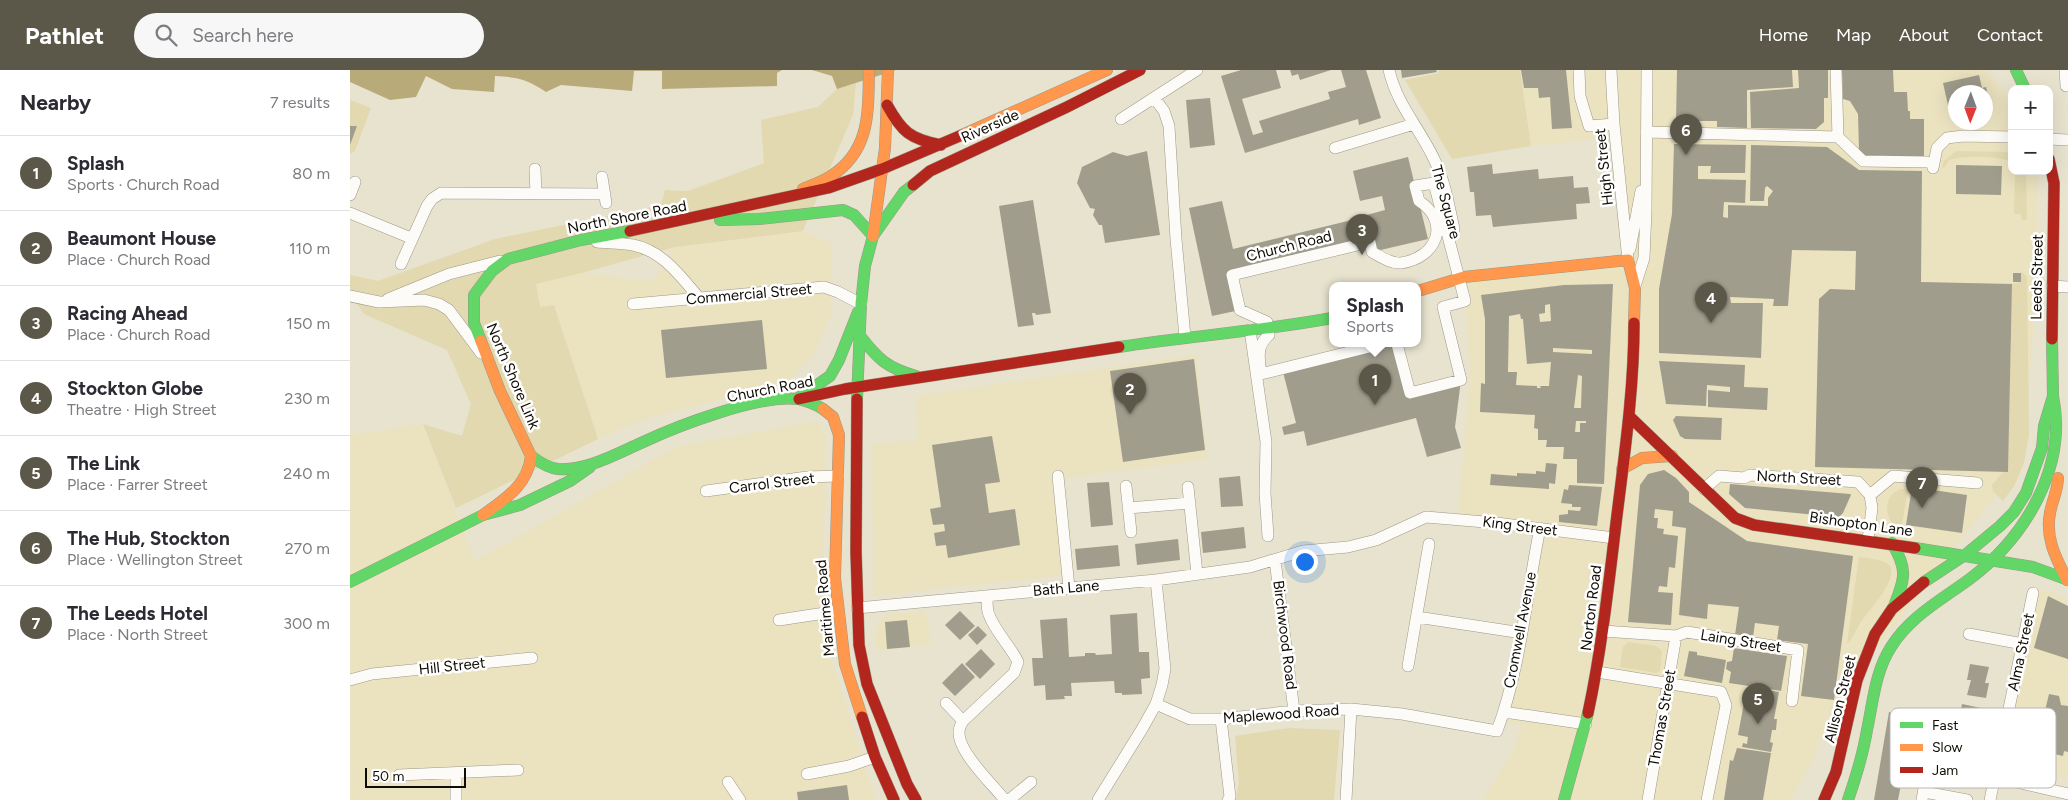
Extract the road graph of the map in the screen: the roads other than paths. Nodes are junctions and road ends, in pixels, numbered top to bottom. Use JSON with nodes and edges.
{"nodes":[{"id":1,"x":869,"y":70,"type":"edge"},
{"id":2,"x":888,"y":70,"type":"edge"},
{"id":3,"x":1107,"y":70,"type":"edge"},
{"id":4,"x":1140,"y":70,"type":"edge"},
{"id":5,"x":1197,"y":70,"type":"edge"},
{"id":6,"x":1388,"y":70,"type":"edge"},
{"id":7,"x":1579,"y":70,"type":"edge"},
{"id":8,"x":1612,"y":70,"type":"edge"},
{"id":9,"x":1647,"y":70,"type":"edge"},
{"id":10,"x":1836,"y":70,"type":"edge"},
{"id":11,"x":2016,"y":70,"type":"edge"},
{"id":12,"x":2065,"y":70,"type":"edge"},
{"id":13,"x":2024,"y":85,"type":"edge"},
{"id":14,"x":2066,"y":86,"type":"dead end"},
{"id":15,"x":1155,"y":98,"type":"junction"},
{"id":16,"x":887,"y":105,"type":"junction"},
{"id":17,"x":1121,"y":119,"type":"dead end"},
{"id":18,"x":1414,"y":124,"type":"junction"},
{"id":19,"x":1614,"y":124,"type":"junction"},
{"id":20,"x":1646,"y":132,"type":"junction"},
{"id":21,"x":1838,"y":137,"type":"junction"},
{"id":22,"x":2008,"y":137,"type":"edge"},
{"id":23,"x":2053,"y":139,"type":"edge"},
{"id":24,"x":2068,"y":140,"type":"edge"},
{"id":25,"x":941,"y":145,"type":"junction"},
{"id":26,"x":1334,"y":148,"type":"dead end"},
{"id":27,"x":1646,"y":167,"type":"junction"},
{"id":28,"x":536,"y":169,"type":"dead end"},
{"id":29,"x":882,"y":169,"type":"junction"},
{"id":30,"x":2052,"y":175,"type":"edge"},
{"id":31,"x":602,"y":178,"type":"dead end"},
{"id":32,"x":355,"y":182,"type":"dead end"},
{"id":33,"x":536,"y":194,"type":"junction"},
{"id":34,"x":350,"y":195,"type":"edge"},
{"id":35,"x":783,"y":198,"type":"junction"},
{"id":36,"x":350,"y":213,"type":"edge"},
{"id":37,"x":682,"y":222,"type":"junction"},
{"id":38,"x":873,"y":236,"type":"junction"},
{"id":39,"x":412,"y":238,"type":"junction"},
{"id":40,"x":581,"y":240,"type":"junction"},
{"id":41,"x":508,"y":259,"type":"junction"},
{"id":42,"x":1628,"y":260,"type":"junction"},
{"id":43,"x":401,"y":264,"type":"dead end"},
{"id":44,"x":1462,"y":278,"type":"junction"},
{"id":45,"x":2052,"y":286,"type":"junction"},
{"id":46,"x":2068,"y":286,"type":"edge"},
{"id":47,"x":1635,"y":288,"type":"junction"},
{"id":48,"x":1421,"y":290,"type":"edge"},
{"id":49,"x":350,"y":296,"type":"edge"},
{"id":50,"x":700,"y":299,"type":"junction"},
{"id":51,"x":379,"y":302,"type":"junction"},
{"id":52,"x":633,"y":304,"type":"dead end"},
{"id":53,"x":861,"y":304,"type":"junction"},
{"id":54,"x":1329,"y":319,"type":"edge"},
{"id":55,"x":1268,"y":329,"type":"junction"},
{"id":56,"x":1250,"y":330,"type":"junction"},
{"id":57,"x":860,"y":336,"type":"junction"},
{"id":58,"x":1186,"y":337,"type":"junction"},
{"id":59,"x":1369,"y":347,"type":"edge"},
{"id":60,"x":1398,"y":347,"type":"edge"},
{"id":61,"x":487,"y":360,"type":"junction"},
{"id":62,"x":925,"y":378,"type":"junction"},
{"id":63,"x":858,"y":387,"type":"junction"},
{"id":64,"x":2052,"y":396,"type":"junction"},
{"id":65,"x":797,"y":399,"type":"junction"},
{"id":66,"x":1630,"y":416,"type":"junction"},
{"id":67,"x":531,"y":456,"type":"junction"},
{"id":68,"x":1672,"y":456,"type":"junction"},
{"id":69,"x":2056,"y":456,"type":"junction"},
{"id":70,"x":598,"y":460,"type":"junction"},
{"id":71,"x":1622,"y":469,"type":"junction"},
{"id":72,"x":838,"y":476,"type":"junction"},
{"id":73,"x":1058,"y":476,"type":"dead end"},
{"id":74,"x":1977,"y":483,"type":"dead end"},
{"id":75,"x":1126,"y":486,"type":"dead end"},
{"id":76,"x":1188,"y":487,"type":"dead end"},
{"id":77,"x":1704,"y":489,"type":"junction"},
{"id":78,"x":706,"y":491,"type":"dead end"},
{"id":79,"x":1870,"y":495,"type":"junction"},
{"id":80,"x":1190,"y":503,"type":"junction"},
{"id":81,"x":1128,"y":508,"type":"junction"},
{"id":82,"x":483,"y":516,"type":"junction"},
{"id":83,"x":1426,"y":517,"type":"joint"},
{"id":84,"x":1540,"y":528,"type":"junction"},
{"id":85,"x":1131,"y":532,"type":"dead end"},
{"id":86,"x":1268,"y":536,"type":"dead end"},
{"id":87,"x":1614,"y":538,"type":"junction"},
{"id":88,"x":1868,"y":540,"type":"junction"},
{"id":89,"x":1429,"y":544,"type":"dead end"},
{"id":90,"x":1892,"y":544,"type":"junction"},
{"id":91,"x":1965,"y":555,"type":"junction"},
{"id":92,"x":1275,"y":560,"type":"junction"},
{"id":93,"x":1992,"y":560,"type":"junction"},
{"id":94,"x":1197,"y":574,"type":"junction"},
{"id":95,"x":1156,"y":580,"type":"junction"},
{"id":96,"x":2068,"y":580,"type":"edge"},
{"id":97,"x":350,"y":582,"type":"edge"},
{"id":98,"x":1069,"y":588,"type":"junction"},
{"id":99,"x":2033,"y":593,"type":"dead end"},
{"id":100,"x":987,"y":596,"type":"junction"},
{"id":101,"x":856,"y":608,"type":"junction"},
{"id":102,"x":1892,"y":609,"type":"junction"},
{"id":103,"x":838,"y":611,"type":"junction"},
{"id":104,"x":1417,"y":617,"type":"junction"},
{"id":105,"x":779,"y":620,"type":"dead end"},
{"id":106,"x":1603,"y":631,"type":"junction"},
{"id":107,"x":1522,"y":633,"type":"junction"},
{"id":108,"x":1969,"y":634,"type":"dead end"},
{"id":109,"x":1676,"y":636,"type":"junction"},
{"id":110,"x":2022,"y":644,"type":"junction"},
{"id":111,"x":532,"y":658,"type":"dead end"},
{"id":112,"x":1408,"y":666,"type":"dead end"},
{"id":113,"x":1597,"y":672,"type":"junction"},
{"id":114,"x":350,"y":680,"type":"edge"},
{"id":115,"x":1668,"y":684,"type":"junction"},
{"id":116,"x":1792,"y":701,"type":"dead end"},
{"id":117,"x":946,"y":703,"type":"dead end"},
{"id":118,"x":1156,"y":704,"type":"junction"},
{"id":119,"x":2009,"y":708,"type":"edge"},
{"id":120,"x":1351,"y":709,"type":"junction"},
{"id":121,"x":1294,"y":711,"type":"junction"},
{"id":122,"x":1504,"y":712,"type":"junction"},
{"id":123,"x":1222,"y":719,"type":"junction"},
{"id":124,"x":962,"y":721,"type":"junction"},
{"id":125,"x":1586,"y":724,"type":"junction"},
{"id":126,"x":1497,"y":731,"type":"joint"},
{"id":127,"x":875,"y":758,"type":"junction"},
{"id":128,"x":518,"y":770,"type":"dead end"},
{"id":129,"x":456,"y":773,"type":"junction"},
{"id":130,"x":807,"y":774,"type":"dead end"},
{"id":131,"x":399,"y":775,"type":"dead end"},
{"id":132,"x":728,"y":782,"type":"dead end"},
{"id":133,"x":1030,"y":782,"type":"dead end"},
{"id":134,"x":2042,"y":788,"type":"edge"},
{"id":135,"x":2068,"y":794,"type":"edge"},
{"id":136,"x":1923,"y":796,"type":"edge"},
{"id":137,"x":456,"y":800,"type":"edge"},
{"id":138,"x":736,"y":800,"type":"edge"},
{"id":139,"x":740,"y":800,"type":"edge"},
{"id":140,"x":894,"y":800,"type":"edge"},
{"id":141,"x":916,"y":800,"type":"edge"},
{"id":142,"x":1005,"y":800,"type":"edge"},
{"id":143,"x":1009,"y":800,"type":"edge"},
{"id":144,"x":1098,"y":800,"type":"edge"},
{"id":145,"x":1228,"y":800,"type":"edge"},
{"id":146,"x":1346,"y":800,"type":"edge"},
{"id":147,"x":1564,"y":800,"type":"edge"},
{"id":148,"x":1648,"y":800,"type":"edge"},
{"id":149,"x":1707,"y":800,"type":"edge"},
{"id":150,"x":1824,"y":800,"type":"edge"},
{"id":151,"x":1848,"y":800,"type":"edge"},
{"id":152,"x":1967,"y":800,"type":"edge"}],
"edges":[{"from":1,"to":35,"type":"main road"},
{"from":2,"to":16,"type":"main road"},
{"from":3,"to":25,"type":"main road","name":"Riverside"},
{"from":4,"to":38,"type":"main road","name":"Riverside"},
{"from":5,"to":15,"type":"street"},
{"from":6,"to":18,"type":"street","name":"The Square"},
{"from":7,"to":19,"type":"street"},
{"from":8,"to":19,"type":"street","name":"High Street"},
{"from":9,"to":20,"type":"street","name":"High Street"},
{"from":10,"to":21,"type":"street"},
{"from":11,"to":13,"type":"main road"},
{"from":12,"to":14,"type":"street"},
{"from":15,"to":17,"type":"street"},
{"from":15,"to":58,"type":"street"},
{"from":16,"to":25,"type":"main road"},
{"from":16,"to":29,"type":"main road"},
{"from":18,"to":26,"type":"street"},
{"from":18,"to":44,"type":"street","name":"The Square"},
{"from":19,"to":42,"type":"street","name":"High Street"},
{"from":20,"to":21,"type":"street"},
{"from":20,"to":27,"type":"street","name":"High Street"},
{"from":21,"to":22,"type":"street"},
{"from":23,"to":24,"type":"street"},
{"from":25,"to":29,"type":"main road","name":"Riverside"},
{"from":27,"to":42,"type":"street","name":"High Street"},
{"from":27,"to":47,"type":"street","name":"High Street"},
{"from":28,"to":33,"type":"street"},
{"from":29,"to":35,"type":"main road","name":"North Shore Road"},
{"from":29,"to":38,"type":"main road","name":"Riverside"},
{"from":30,"to":45,"type":"main road","name":"Leeds Street"},
{"from":31,"to":33,"type":"street"},
{"from":32,"to":34,"type":"street"},
{"from":33,"to":39,"type":"street"},
{"from":35,"to":37,"type":"main road","name":"North Shore Road"},
{"from":36,"to":39,"type":"street"},
{"from":37,"to":38,"type":"main road"},
{"from":37,"to":40,"type":"main road","name":"North Shore Road"},
{"from":38,"to":53,"type":"main road","name":"Riverside"},
{"from":39,"to":43,"type":"street"},
{"from":40,"to":41,"type":"main road","name":"North Shore Road"},
{"from":40,"to":50,"type":"street"},
{"from":41,"to":51,"type":"street","name":"North Shore Road"},
{"from":41,"to":61,"type":"main road","name":"North Shore Link"},
{"from":42,"to":44,"type":"main road"},
{"from":42,"to":47,"type":"main road","name":"High Street"},
{"from":44,"to":48,"type":"main road"},
{"from":44,"to":55,"type":"street","name":"Church Road"},
{"from":44,"to":60,"type":"street","name":"Church Road"},
{"from":45,"to":46,"type":"street"},
{"from":45,"to":64,"type":"main road","name":"Leeds Street"},
{"from":47,"to":66,"type":"main road","name":"High Street"},
{"from":49,"to":51,"type":"street"},
{"from":50,"to":52,"type":"street","name":"Commercial Street"},
{"from":50,"to":53,"type":"street","name":"Commercial Street"},
{"from":51,"to":61,"type":"street"},
{"from":53,"to":57,"type":"main road","name":"Riverside"},
{"from":53,"to":65,"type":"main road","name":"Riverside"},
{"from":54,"to":55,"type":"main road","name":"Church Road"},
{"from":55,"to":56,"type":"main road","name":"Church Road"},
{"from":55,"to":59,"type":"street"},
{"from":56,"to":58,"type":"main road","name":"Church Road"},
{"from":56,"to":86,"type":"street"},
{"from":57,"to":62,"type":"main road","name":"Church Road"},
{"from":57,"to":63,"type":"main road","name":"Riverside"},
{"from":58,"to":62,"type":"main road","name":"Church Road"},
{"from":61,"to":67,"type":"main road","name":"North Shore Link"},
{"from":62,"to":63,"type":"main road","name":"Church Road"},
{"from":63,"to":65,"type":"main road","name":"Church Road"},
{"from":63,"to":101,"type":"main road","name":"Maritime Road"},
{"from":64,"to":69,"type":"main road","name":"Leeds Street"},
{"from":64,"to":91,"type":"main road","name":"Leeds Street"},
{"from":65,"to":70,"type":"main road","name":"Church Road"},
{"from":65,"to":72,"type":"main road","name":"Maritime Road"},
{"from":66,"to":68,"type":"main road","name":"Bishopton Lane"},
{"from":66,"to":71,"type":"main road","name":"Norton Road"},
{"from":67,"to":70,"type":"main road","name":"Church Road"},
{"from":67,"to":82,"type":"main road","name":"Church Road"},
{"from":68,"to":71,"type":"main road"},
{"from":68,"to":77,"type":"main road","name":"Bishopton Lane"},
{"from":69,"to":93,"type":"main road","name":"Leeds Street"},
{"from":69,"to":96,"type":"main road"},
{"from":70,"to":82,"type":"main road","name":"Church Road"},
{"from":71,"to":87,"type":"main road","name":"Norton Road"},
{"from":72,"to":78,"type":"street","name":"Carrol Street"},
{"from":72,"to":103,"type":"main road","name":"Maritime Road"},
{"from":73,"to":98,"type":"street"},
{"from":74,"to":79,"type":"street"},
{"from":75,"to":81,"type":"street"},
{"from":76,"to":80,"type":"street"},
{"from":77,"to":79,"type":"street","name":"North Street"},
{"from":77,"to":88,"type":"main road","name":"Bishopton Lane"},
{"from":79,"to":88,"type":"street"},
{"from":80,"to":81,"type":"street"},
{"from":80,"to":94,"type":"street"},
{"from":81,"to":85,"type":"street"},
{"from":82,"to":97,"type":"main road","name":"Church Road"},
{"from":83,"to":84,"type":"street","name":"King Street"},
{"from":83,"to":92,"type":"street","name":"Bath Lane"},
{"from":84,"to":87,"type":"street","name":"King Street"},
{"from":84,"to":107,"type":"street","name":"Cromwell Avenue"},
{"from":87,"to":106,"type":"main road","name":"Norton Road"},
{"from":88,"to":90,"type":"main road","name":"Bishopton Lane"},
{"from":89,"to":104,"type":"street"},
{"from":90,"to":91,"type":"main road","name":"Bishopton Lane"},
{"from":90,"to":102,"type":"main road"},
{"from":91,"to":93,"type":"main road","name":"Bishopton Lane"},
{"from":91,"to":102,"type":"main road","name":"Allison Street"},
{"from":92,"to":94,"type":"street","name":"Bath Lane"},
{"from":92,"to":121,"type":"street","name":"Birchwood Road"},
{"from":93,"to":96,"type":"main road","name":"Bishopton Lane"},
{"from":93,"to":151,"type":"main road","name":"Allison Street"},
{"from":94,"to":95,"type":"street","name":"Bath Lane"},
{"from":95,"to":98,"type":"street","name":"Bath Lane"},
{"from":95,"to":118,"type":"street"},
{"from":98,"to":100,"type":"street","name":"Bath Lane"},
{"from":99,"to":110,"type":"street","name":"Alma Street"},
{"from":100,"to":101,"type":"street","name":"Bath Lane"},
{"from":100,"to":124,"type":"street"},
{"from":101,"to":141,"type":"main road","name":"Maritime Road"},
{"from":102,"to":150,"type":"main road","name":"Allison Street"},
{"from":103,"to":105,"type":"street"},
{"from":103,"to":127,"type":"main road","name":"Maritime Road"},
{"from":104,"to":107,"type":"street"},
{"from":104,"to":112,"type":"street"},
{"from":106,"to":109,"type":"street","name":"Laing Street"},
{"from":106,"to":113,"type":"main road","name":"Norton Road"},
{"from":107,"to":122,"type":"street","name":"Cromwell Avenue"},
{"from":108,"to":110,"type":"street"},
{"from":109,"to":115,"type":"street","name":"Thomas Street"},
{"from":109,"to":116,"type":"street","name":"Laing Street"},
{"from":110,"to":119,"type":"street","name":"Alma Street"},
{"from":111,"to":114,"type":"street","name":"Hill Street"},
{"from":113,"to":115,"type":"street"},
{"from":113,"to":125,"type":"main road","name":"Norton Road"},
{"from":115,"to":148,"type":"street","name":"Thomas Street"},
{"from":115,"to":149,"type":"street"},
{"from":117,"to":124,"type":"street"},
{"from":118,"to":123,"type":"street","name":"Maplewood Road"},
{"from":118,"to":144,"type":"street"},
{"from":120,"to":121,"type":"street","name":"Maplewood Road"},
{"from":120,"to":126,"type":"street","name":"Maplewood Road"},
{"from":120,"to":146,"type":"street"},
{"from":121,"to":123,"type":"street","name":"Maplewood Road"},
{"from":122,"to":125,"type":"street"},
{"from":122,"to":126,"type":"street","name":"Cromwell Avenue"},
{"from":123,"to":145,"type":"street"},
{"from":124,"to":142,"type":"street"},
{"from":125,"to":147,"type":"main road","name":"Norton Road"},
{"from":127,"to":130,"type":"street"},
{"from":127,"to":140,"type":"main road","name":"Maritime Road"},
{"from":128,"to":129,"type":"street"},
{"from":129,"to":131,"type":"street"},
{"from":129,"to":137,"type":"street"},
{"from":132,"to":139,"type":"street"},
{"from":133,"to":143,"type":"street"},
{"from":134,"to":135,"type":"street"},
{"from":136,"to":152,"type":"street"},
{"from":138,"to":139,"type":"street"}]}
